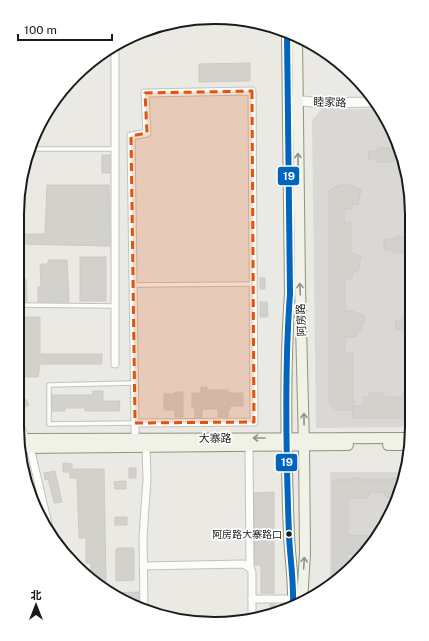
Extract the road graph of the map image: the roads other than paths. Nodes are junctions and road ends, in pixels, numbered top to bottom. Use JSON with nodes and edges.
{"nodes":[{"id":1,"x":288,"y":39,"type":"edge"},
{"id":2,"x":297,"y":43,"type":"edge"},
{"id":3,"x":114,"y":53,"type":"edge"},
{"id":4,"x":293,"y":100,"type":"junction"},
{"id":5,"x":368,"y":102,"type":"edge"},
{"id":6,"x":36,"y":149,"type":"edge"},
{"id":7,"x":115,"y":149,"type":"junction"},
{"id":8,"x":253,"y":284,"type":"junction"},
{"id":9,"x":133,"y":285,"type":"junction"},
{"id":10,"x":24,"y":305,"type":"edge"},
{"id":11,"x":115,"y":306,"type":"junction"},
{"id":12,"x":115,"y":364,"type":"dead end"},
{"id":13,"x":287,"y":373,"type":"junction"},
{"id":14,"x":303,"y":373,"type":"junction"},
{"id":15,"x":134,"y":383,"type":"junction"},
{"id":16,"x":135,"y":423,"type":"junction"},
{"id":17,"x":405,"y":438,"type":"edge"},
{"id":18,"x":135,"y":439,"type":"junction"},
{"id":19,"x":288,"y":442,"type":"junction"},
{"id":20,"x":304,"y":442,"type":"junction"},
{"id":21,"x":24,"y":444,"type":"edge"},
{"id":22,"x":249,"y":446,"type":"junction"},
{"id":23,"x":404,"y":446,"type":"edge"},
{"id":24,"x":146,"y":447,"type":"junction"},
{"id":25,"x":26,"y":451,"type":"edge"},
{"id":26,"x":42,"y":507,"type":"edge"},
{"id":27,"x":143,"y":566,"type":"junction"},
{"id":28,"x":250,"y":568,"type":"junction"},
{"id":29,"x":296,"y":598,"type":"edge"},
{"id":30,"x":297,"y":598,"type":"edge"},
{"id":31,"x":252,"y":599,"type":"junction"},
{"id":32,"x":288,"y":601,"type":"edge"},
{"id":33,"x":144,"y":603,"type":"edge"},
{"id":34,"x":252,"y":613,"type":"edge"}],
"edges":[{"from":1,"to":4,"type":"main road","name":"阿房路"},
{"from":2,"to":4,"type":"main road","name":"阿房路"},
{"from":3,"to":7,"type":"street"},
{"from":4,"to":5,"type":"street","name":"睦家路"},
{"from":4,"to":13,"type":"main road","name":"阿房路"},
{"from":14,"to":4,"type":"main road","name":"阿房路","one_way":true},
{"from":6,"to":7,"type":"lane"},
{"from":7,"to":11,"type":"street"},
{"from":8,"to":9,"type":"lane"},
{"from":8,"to":9,"type":"street"},
{"from":8,"to":16,"type":"street"},
{"from":9,"to":15,"type":"street"},
{"from":10,"to":11,"type":"lane"},
{"from":11,"to":12,"type":"street"},
{"from":13,"to":14,"type":"main road"},
{"from":13,"to":19,"type":"main road","name":"阿房路"},
{"from":20,"to":14,"type":"main road","name":"阿房路","one_way":true},
{"from":15,"to":16,"type":"street"},
{"from":15,"to":16,"type":"lane"},
{"from":16,"to":18,"type":"street"},
{"from":17,"to":20,"type":"main road","name":"大寨路"},
{"from":19,"to":18,"type":"main road","name":"大寨路","one_way":true},
{"from":18,"to":21,"type":"main road","name":"大寨路"},
{"from":19,"to":20,"type":"main road","name":"大寨路"},
{"from":19,"to":22,"type":"main road","name":"大寨路"},
{"from":19,"to":29,"type":"main road","name":"阿房路"},
{"from":20,"to":23,"type":"main road","name":"大寨路"},
{"from":30,"to":20,"type":"main road","name":"阿房路","one_way":true},
{"from":21,"to":24,"type":"main road","name":"大寨路"},
{"from":22,"to":24,"type":"main road","name":"大寨路"},
{"from":22,"to":28,"type":"street"},
{"from":24,"to":27,"type":"street"},
{"from":25,"to":26,"type":"street"},
{"from":27,"to":28,"type":"street"},
{"from":27,"to":33,"type":"street"},
{"from":28,"to":31,"type":"street"},
{"from":31,"to":32,"type":"street"},
{"from":31,"to":34,"type":"street"}]}
